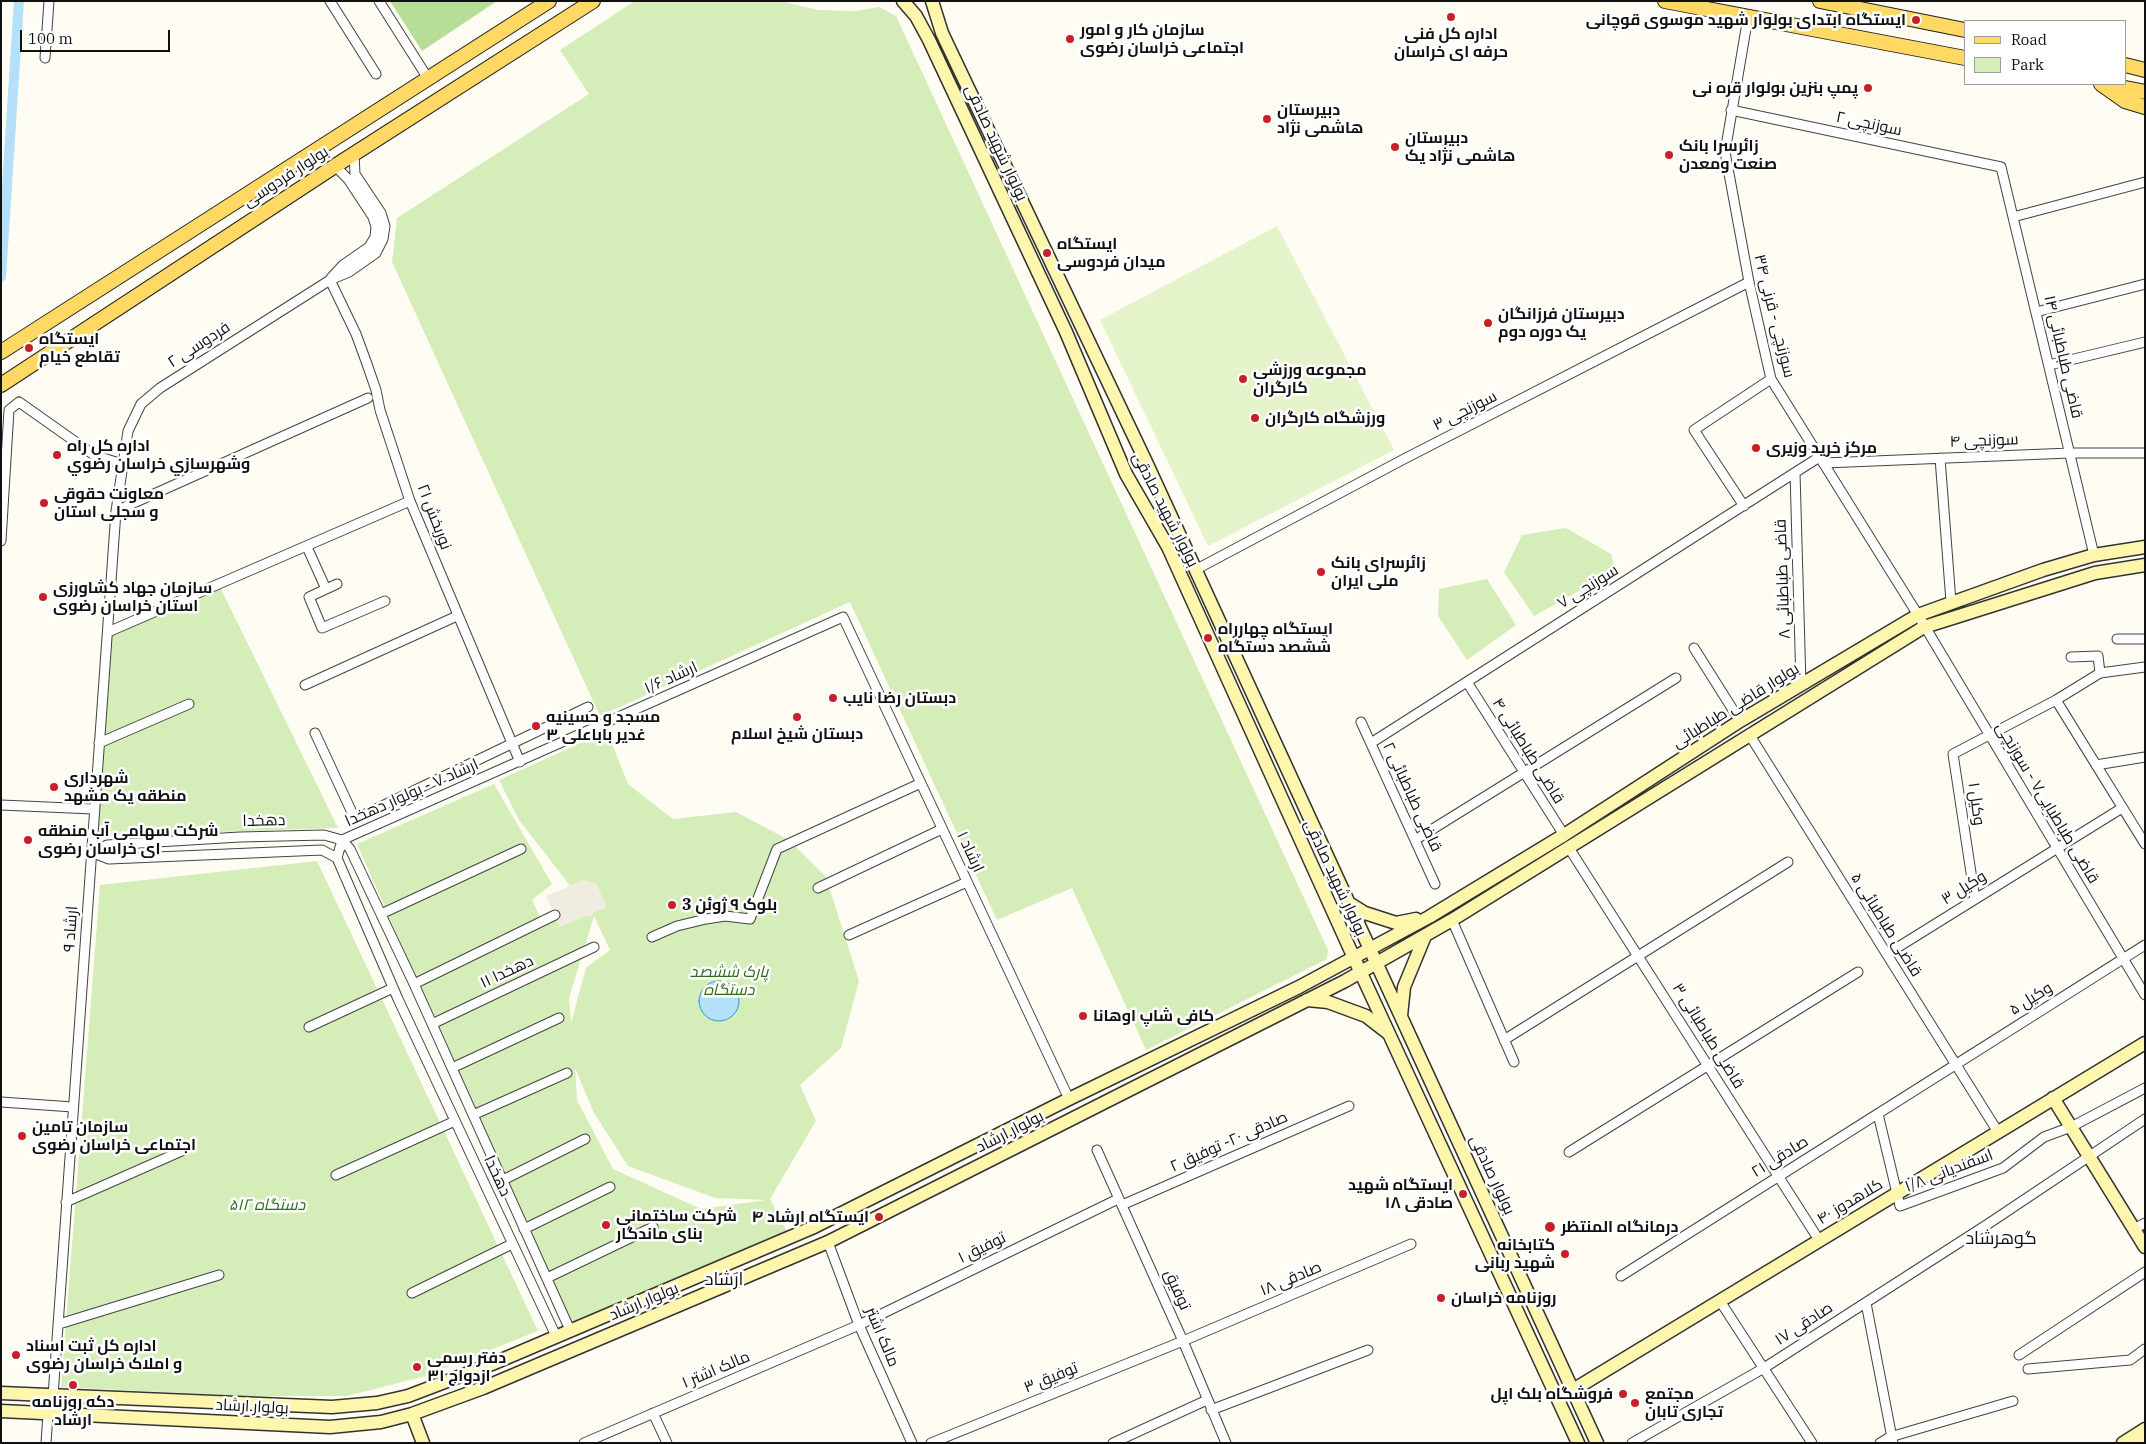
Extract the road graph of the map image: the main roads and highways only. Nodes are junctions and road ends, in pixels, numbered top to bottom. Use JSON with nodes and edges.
{"nodes":[{"id":1,"x":549,"y":1,"type":"edge"},
{"id":2,"x":592,"y":1,"type":"edge"},
{"id":3,"x":932,"y":1,"type":"edge"},
{"id":4,"x":1665,"y":1,"type":"edge"},
{"id":5,"x":905,"y":2,"type":"edge"},
{"id":6,"x":1828,"y":2,"type":"edge"},
{"id":7,"x":1964,"y":30,"type":"edge"},
{"id":8,"x":1964,"y":58,"type":"edge"},
{"id":9,"x":2126,"y":65,"type":"edge"},
{"id":10,"x":2145,"y":70,"type":"edge"},
{"id":11,"x":2102,"y":85,"type":"edge"},
{"id":12,"x":2106,"y":85,"type":"edge"},
{"id":13,"x":2145,"y":92,"type":"edge"},
{"id":14,"x":2145,"y":106,"type":"edge"},
{"id":15,"x":4,"y":349,"type":"edge"},
{"id":16,"x":1,"y":385,"type":"edge"},
{"id":17,"x":1147,"y":464,"type":"junction"},
{"id":18,"x":1126,"y":474,"type":"junction"},
{"id":19,"x":2145,"y":547,"type":"edge"},
{"id":20,"x":2145,"y":565,"type":"edge"},
{"id":21,"x":1348,"y":902,"type":"junction"},
{"id":22,"x":1429,"y":917,"type":"junction"},
{"id":23,"x":1425,"y":936,"type":"junction"},
{"id":24,"x":1369,"y":949,"type":"junction"},
{"id":25,"x":1354,"y":958,"type":"junction"},
{"id":26,"x":1376,"y":963,"type":"junction"},
{"id":27,"x":1361,"y":972,"type":"junction"},
{"id":28,"x":1306,"y":1000,"type":"junction"},
{"id":29,"x":1401,"y":1016,"type":"junction"},
{"id":30,"x":1391,"y":1037,"type":"junction"},
{"id":31,"x":2145,"y":1043,"type":"edge"},
{"id":32,"x":2053,"y":1098,"type":"junction"},
{"id":33,"x":2139,"y":1226,"type":"edge"},
{"id":34,"x":2145,"y":1247,"type":"edge"},
{"id":35,"x":684,"y":1282,"type":"junction"},
{"id":36,"x":690,"y":1300,"type":"junction"},
{"id":37,"x":1573,"y":1390,"type":"junction"},
{"id":38,"x":1,"y":1394,"type":"edge"},
{"id":39,"x":1,"y":1411,"type":"edge"},
{"id":40,"x":412,"y":1414,"type":"junction"},
{"id":41,"x":2145,"y":1429,"type":"edge"},
{"id":42,"x":2145,"y":1441,"type":"edge"},
{"id":43,"x":423,"y":1443,"type":"edge"},
{"id":44,"x":1578,"y":1443,"type":"edge"},
{"id":45,"x":1597,"y":1443,"type":"edge"},
{"id":46,"x":2123,"y":1443,"type":"edge"},
{"id":47,"x":2141,"y":1443,"type":"edge"}],
"edges":[{"from":1,"to":15,"type":"main road","name":"بولوار فردوسی"},
{"from":2,"to":16,"type":"main road","name":"بولوار فردوسی"},
{"from":3,"to":17,"type":"main road","name":"بولوار شهید صادقی"},
{"from":4,"to":8,"type":"main road"},
{"from":5,"to":18,"type":"main road","name":"بولوار شهید صادقی"},
{"from":6,"to":7,"type":"main road"},
{"from":9,"to":10,"type":"main road"},
{"from":11,"to":14,"type":"main road"},
{"from":12,"to":13,"type":"main road"},
{"from":17,"to":18,"type":"main road"},
{"from":17,"to":21,"type":"main road","name":"بولوار شهید صادقی"},
{"from":18,"to":25,"type":"main road","name":"بولوار شهید صادقی"},
{"from":19,"to":22,"type":"main road","name":"بولوار قاضی طباطبائی"},
{"from":20,"to":23,"type":"main road","name":"بولوار قاضی طباطبائی"},
{"from":21,"to":22,"type":"main road"},
{"from":21,"to":24,"type":"main road","name":"بولوار شهید صادقی"},
{"from":22,"to":24,"type":"main road","name":"بولوار قاضی طباطبائی"},
{"from":23,"to":26,"type":"main road","name":"بولوار قاضی طباطبائی"},
{"from":23,"to":29,"type":"main road"},
{"from":24,"to":25,"type":"main road","name":"بولوار قاضی طباطبائی"},
{"from":24,"to":26,"type":"main road","name":"بولوار صادقی"},
{"from":25,"to":27,"type":"main road","name":"بولوار شهید صادقی"},
{"from":25,"to":35,"type":"main road","name":"بولوار ارشاد"},
{"from":26,"to":27,"type":"main road","name":"بولوار قاضی طباطبائی"},
{"from":26,"to":29,"type":"main road","name":"بولوار صادقی"},
{"from":27,"to":28,"type":"main road","name":"بولوار ارشاد"},
{"from":27,"to":30,"type":"main road","name":"بولوار شهید صادقی"},
{"from":28,"to":30,"type":"main road"},
{"from":28,"to":36,"type":"main road","name":"بولوار ارشاد"},
{"from":29,"to":37,"type":"main road","name":"بولوار صادقی"},
{"from":30,"to":44,"type":"main road","name":"بولوار صادقی"},
{"from":31,"to":32,"type":"main road","name":"کلاهدوز ۴۰"},
{"from":32,"to":33,"type":"main road"},
{"from":32,"to":37,"type":"main road","name":"کلاهدوز ۴۰"},
{"from":33,"to":34,"type":"main road"},
{"from":35,"to":36,"type":"main road"},
{"from":35,"to":38,"type":"main road","name":"بولوار ارشاد"},
{"from":36,"to":40,"type":"main road","name":"بولوار ارشاد"},
{"from":37,"to":45,"type":"main road","name":"بولوار صادقی"},
{"from":39,"to":40,"type":"main road","name":"بولوار ارشاد"},
{"from":40,"to":43,"type":"main road"},
{"from":41,"to":46,"type":"main road"},
{"from":42,"to":47,"type":"main road"}]}
